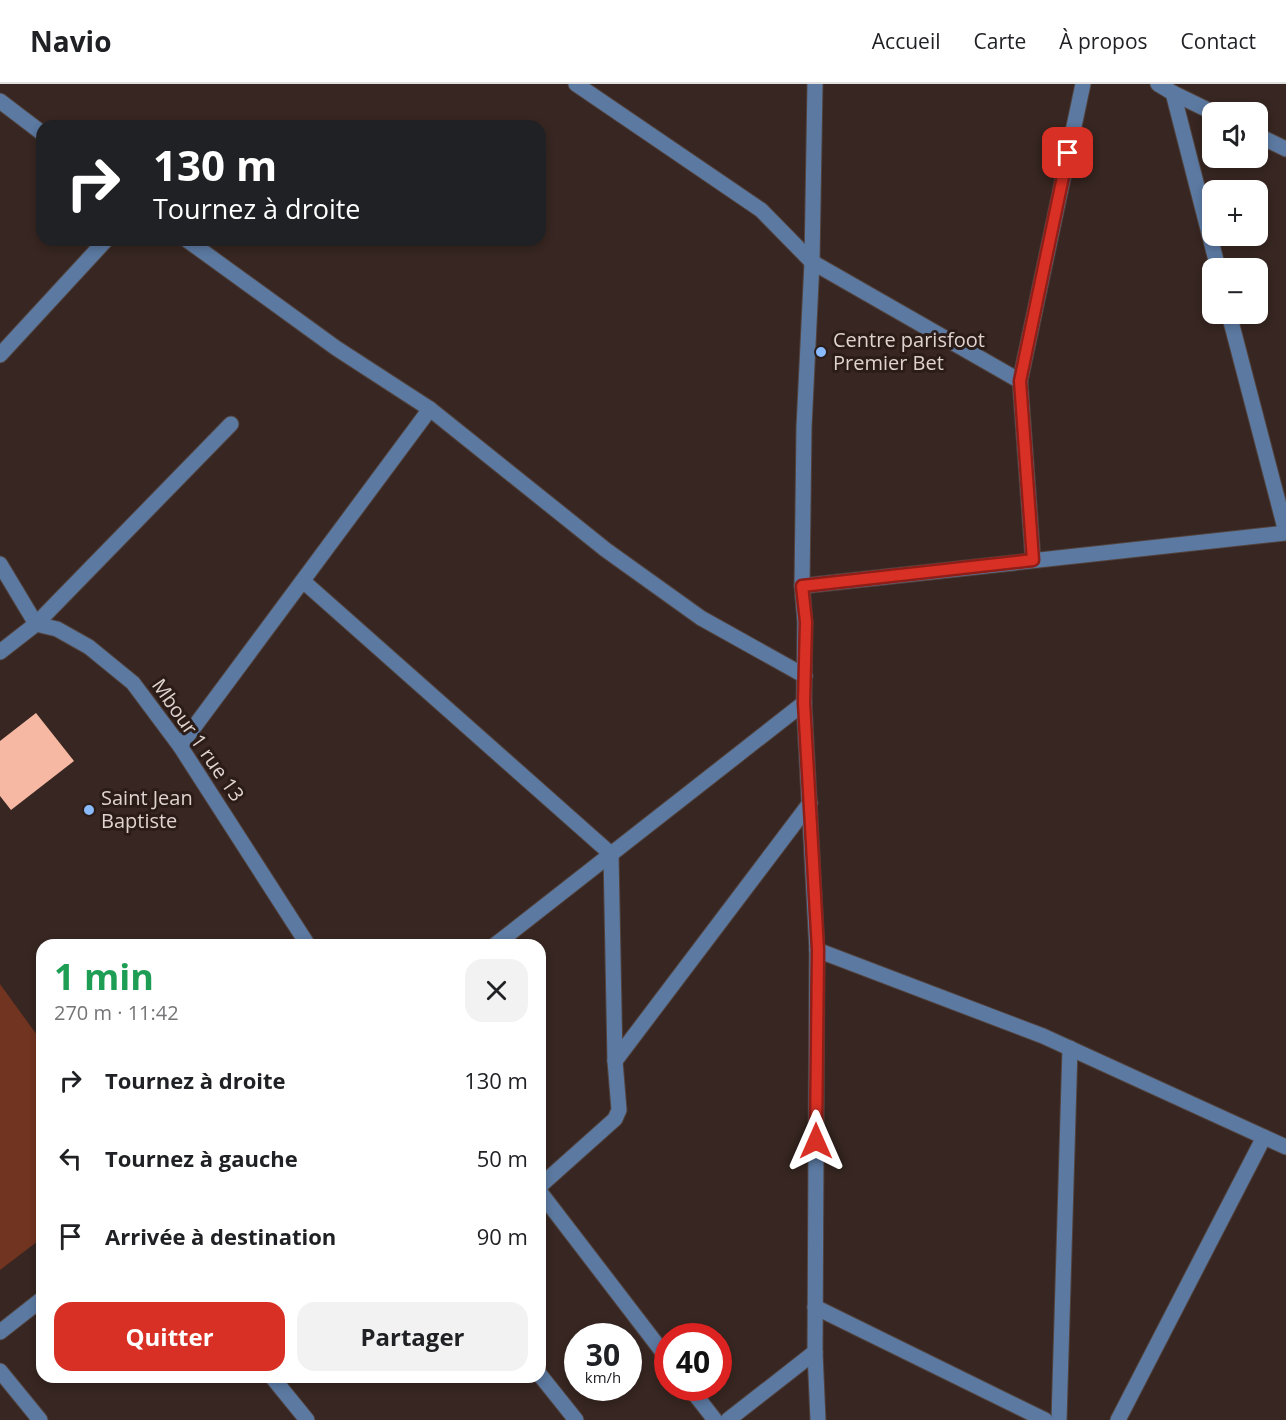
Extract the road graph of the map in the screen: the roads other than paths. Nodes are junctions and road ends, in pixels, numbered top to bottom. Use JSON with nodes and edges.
{"nodes":[{"id":1,"x":576,"y":84,"type":"edge"},
{"id":2,"x":814,"y":84,"type":"edge"},
{"id":3,"x":1083,"y":84,"type":"edge"},
{"id":4,"x":1158,"y":84,"type":"edge"},
{"id":5,"x":1173,"y":93,"type":"junction"},
{"id":6,"x":0,"y":101,"type":"edge"},
{"id":7,"x":1202,"y":107,"type":"edge"},
{"id":8,"x":36,"y":128,"type":"edge"},
{"id":9,"x":1268,"y":140,"type":"edge"},
{"id":10,"x":1286,"y":149,"type":"edge"},
{"id":11,"x":100,"y":246,"type":"edge"},
{"id":12,"x":195,"y":246,"type":"edge"},
{"id":13,"x":1215,"y":258,"type":"edge"},
{"id":14,"x":812,"y":262,"type":"junction"},
{"id":15,"x":1233,"y":324,"type":"edge"},
{"id":16,"x":0,"y":355,"type":"edge"},
{"id":17,"x":1020,"y":381,"type":"junction"},
{"id":18,"x":430,"y":409,"type":"junction"},
{"id":19,"x":231,"y":424,"type":"dead end"},
{"id":20,"x":1286,"y":533,"type":"edge"},
{"id":21,"x":1033,"y":560,"type":"junction"},
{"id":22,"x":0,"y":564,"type":"edge"},
{"id":23,"x":303,"y":581,"type":"junction"},
{"id":24,"x":802,"y":586,"type":"junction"},
{"id":25,"x":36,"y":624,"type":"junction"},
{"id":26,"x":0,"y":652,"type":"edge"},
{"id":27,"x":805,"y":676,"type":"junction"},
{"id":28,"x":804,"y":703,"type":"junction"},
{"id":29,"x":180,"y":746,"type":"junction"},
{"id":30,"x":810,"y":803,"type":"junction"},
{"id":31,"x":611,"y":854,"type":"junction"},
{"id":32,"x":304,"y":939,"type":"edge"},
{"id":33,"x":503,"y":939,"type":"edge"},
{"id":34,"x":818,"y":950,"type":"junction"},
{"id":35,"x":1070,"y":1048,"type":"junction"},
{"id":36,"x":615,"y":1061,"type":"junction"},
{"id":37,"x":1264,"y":1137,"type":"junction"},
{"id":38,"x":1286,"y":1147,"type":"edge"},
{"id":39,"x":546,"y":1181,"type":"edge"},
{"id":40,"x":546,"y":1200,"type":"edge"},
{"id":41,"x":36,"y":1304,"type":"edge"},
{"id":42,"x":814,"y":1307,"type":"junction"},
{"id":43,"x":0,"y":1332,"type":"edge"},
{"id":44,"x":654,"y":1341,"type":"edge"},
{"id":45,"x":814,"y":1352,"type":"junction"},
{"id":46,"x":0,"y":1371,"type":"edge"},
{"id":47,"x":546,"y":1382,"type":"edge"},
{"id":48,"x":283,"y":1383,"type":"edge"},
{"id":49,"x":700,"y":1401,"type":"edge"},
{"id":50,"x":40,"y":1420,"type":"edge"},
{"id":51,"x":307,"y":1420,"type":"edge"},
{"id":52,"x":576,"y":1420,"type":"edge"},
{"id":53,"x":715,"y":1420,"type":"edge"},
{"id":54,"x":729,"y":1420,"type":"edge"},
{"id":55,"x":818,"y":1420,"type":"edge"},
{"id":56,"x":1046,"y":1420,"type":"edge"},
{"id":57,"x":1059,"y":1420,"type":"edge"},
{"id":58,"x":1118,"y":1420,"type":"edge"}],
"edges":[{"from":1,"to":14,"type":"street"},
{"from":2,"to":14,"type":"street"},
{"from":3,"to":17,"type":"street"},
{"from":4,"to":5,"type":"street"},
{"from":5,"to":7,"type":"street"},
{"from":5,"to":13,"type":"street"},
{"from":6,"to":8,"type":"street"},
{"from":9,"to":10,"type":"street"},
{"from":11,"to":16,"type":"street"},
{"from":12,"to":18,"type":"street"},
{"from":14,"to":17,"type":"street"},
{"from":14,"to":24,"type":"street"},
{"from":15,"to":20,"type":"street"},
{"from":17,"to":21,"type":"street"},
{"from":18,"to":23,"type":"street"},
{"from":18,"to":27,"type":"street"},
{"from":19,"to":25,"type":"street"},
{"from":20,"to":21,"type":"street"},
{"from":21,"to":24,"type":"street"},
{"from":22,"to":25,"type":"street"},
{"from":23,"to":29,"type":"street"},
{"from":23,"to":31,"type":"street"},
{"from":24,"to":27,"type":"street"},
{"from":25,"to":26,"type":"street"},
{"from":25,"to":29,"type":"street","name":"Mbour 1 rue 13"},
{"from":27,"to":28,"type":"street"},
{"from":28,"to":30,"type":"street"},
{"from":28,"to":31,"type":"street"},
{"from":29,"to":32,"type":"street","name":"Mbour 1 rue 13"},
{"from":30,"to":34,"type":"street"},
{"from":30,"to":36,"type":"street"},
{"from":31,"to":33,"type":"street"},
{"from":31,"to":36,"type":"street"},
{"from":34,"to":35,"type":"street"},
{"from":34,"to":42,"type":"street"},
{"from":35,"to":37,"type":"street"},
{"from":35,"to":57,"type":"street"},
{"from":36,"to":39,"type":"street"},
{"from":37,"to":38,"type":"street"},
{"from":37,"to":58,"type":"street"},
{"from":40,"to":44,"type":"street"},
{"from":41,"to":43,"type":"street"},
{"from":42,"to":45,"type":"street"},
{"from":42,"to":56,"type":"street"},
{"from":45,"to":54,"type":"street"},
{"from":45,"to":55,"type":"street"},
{"from":46,"to":50,"type":"street"},
{"from":47,"to":52,"type":"street"},
{"from":48,"to":51,"type":"street"},
{"from":49,"to":53,"type":"street"}]}
